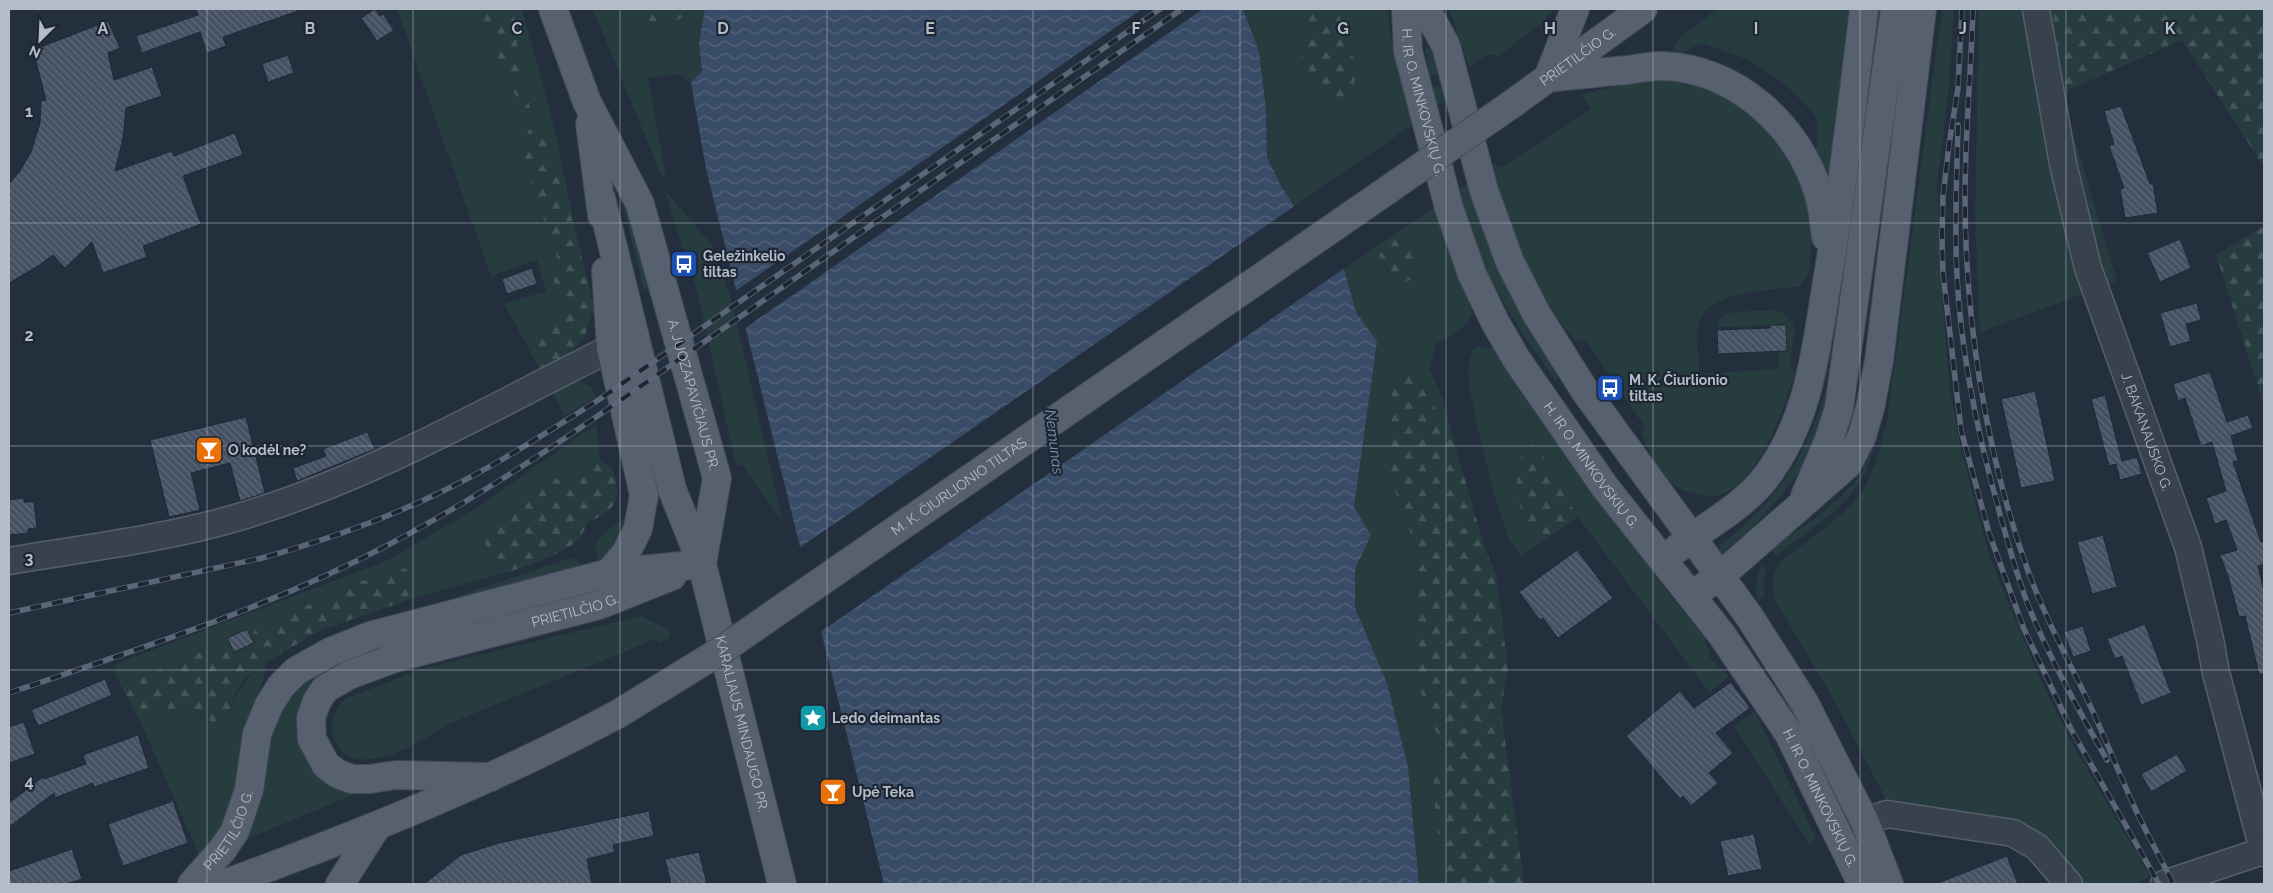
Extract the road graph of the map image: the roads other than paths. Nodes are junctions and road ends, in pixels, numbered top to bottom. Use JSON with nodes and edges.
{"nodes":[{"id":1,"x":553,"y":9,"type":"edge"},
{"id":2,"x":1406,"y":9,"type":"edge"},
{"id":3,"x":1426,"y":9,"type":"edge"},
{"id":4,"x":1575,"y":9,"type":"edge"},
{"id":5,"x":1643,"y":9,"type":"edge"},
{"id":6,"x":1864,"y":9,"type":"edge"},
{"id":7,"x":1895,"y":9,"type":"edge"},
{"id":8,"x":1922,"y":9,"type":"edge"},
{"id":9,"x":2036,"y":9,"type":"edge"},
{"id":10,"x":1548,"y":78,"type":"junction"},
{"id":11,"x":587,"y":102,"type":"junction"},
{"id":12,"x":1512,"y":104,"type":"joint"},
{"id":13,"x":601,"y":198,"type":"junction"},
{"id":14,"x":1830,"y":262,"type":"junction"},
{"id":15,"x":611,"y":348,"type":"junction"},
{"id":16,"x":1803,"y":502,"type":"junction"},
{"id":17,"x":1692,"y":537,"type":"junction"},
{"id":18,"x":1663,"y":560,"type":"junction"},
{"id":19,"x":9,"y":562,"type":"edge"},
{"id":20,"x":702,"y":564,"type":"junction"},
{"id":21,"x":609,"y":573,"type":"junction"},
{"id":22,"x":1720,"y":576,"type":"junction"},
{"id":23,"x":1692,"y":596,"type":"junction"},
{"id":24,"x":491,"y":777,"type":"junction"},
{"id":25,"x":2258,"y":808,"type":"edge"},
{"id":26,"x":1865,"y":822,"type":"junction"},
{"id":27,"x":377,"y":826,"type":"junction"},
{"id":28,"x":2264,"y":852,"type":"edge"},
{"id":29,"x":192,"y":884,"type":"edge"},
{"id":30,"x":224,"y":884,"type":"edge"},
{"id":31,"x":340,"y":884,"type":"edge"},
{"id":32,"x":782,"y":884,"type":"edge"},
{"id":33,"x":1862,"y":884,"type":"edge"},
{"id":34,"x":1889,"y":884,"type":"edge"},
{"id":35,"x":2070,"y":884,"type":"edge"},
{"id":36,"x":2164,"y":884,"type":"edge"}],
"edges":[{"from":1,"to":11,"type":"main road","name":"A. JUOZAPAVIČIAUS PR."},
{"from":2,"to":18,"type":"main road","name":"H. IR O. MINKOVSKIŲ G."},
{"from":3,"to":17,"type":"main road","name":"H. IR O. MINKOVSKIŲ G."},
{"from":4,"to":10,"type":"main road"},
{"from":5,"to":10,"type":"main road","name":"PRIETILČIO G."},
{"from":6,"to":14,"type":"main road"},
{"from":7,"to":16,"type":"main road"},
{"from":8,"to":16,"type":"main road"},
{"from":9,"to":25,"type":"street","name":"J. BAKANAUSKO G."},
{"from":10,"to":12,"type":"main road","name":"PRIETILČIO G."},
{"from":10,"to":14,"type":"main road"},
{"from":11,"to":13,"type":"main road","name":"A. JUOZAPAVIČIAUS PR."},
{"from":11,"to":20,"type":"main road","name":"A. JUOZAPAVIČIAUS PR."},
{"from":12,"to":24,"type":"main road","name":"M. K. ČIURLIONIO TILTAS","bridge":true},
{"from":13,"to":15,"type":"main road","name":"A. JUOZAPAVIČIAUS PR."},
{"from":13,"to":20,"type":"main road","name":"A. JUOZAPAVIČIAUS PR."},
{"from":14,"to":17,"type":"main road"},
{"from":15,"to":19,"type":"street"},
{"from":15,"to":21,"type":"main road","name":"A. JUOZAPAVIČIAUS PR."},
{"from":16,"to":22,"type":"main road"},
{"from":17,"to":18,"type":"main road"},
{"from":17,"to":22,"type":"main road","name":"H. IR O. MINKOVSKIŲ G."},
{"from":18,"to":23,"type":"main road","name":"H. IR O. MINKOVSKIŲ G."},
{"from":20,"to":21,"type":"main road","name":"PRIETILČIO G."},
{"from":20,"to":24,"type":"main road","name":"PRIETILČIO G."},
{"from":20,"to":32,"type":"main road","name":"KARALIAUS MINDAUGO PR."},
{"from":21,"to":29,"type":"main road","name":"PRIETILČIO G."},
{"from":22,"to":23,"type":"main road"},
{"from":22,"to":26,"type":"main road","name":"H. IR O. MINKOVSKIŲ G."},
{"from":23,"to":33,"type":"main road","name":"H. IR O. MINKOVSKIŲ G."},
{"from":24,"to":27,"type":"main road","name":"PRIETILČIO G."},
{"from":25,"to":28,"type":"street","name":"J. BAKANAUSKO G."},
{"from":26,"to":34,"type":"main road","name":"H. IR O. MINKOVSKIŲ G."},
{"from":26,"to":35,"type":"street"},
{"from":27,"to":30,"type":"main road","name":"PRIETILČIO G."},
{"from":27,"to":31,"type":"main road"},
{"from":28,"to":36,"type":"street"}]}
